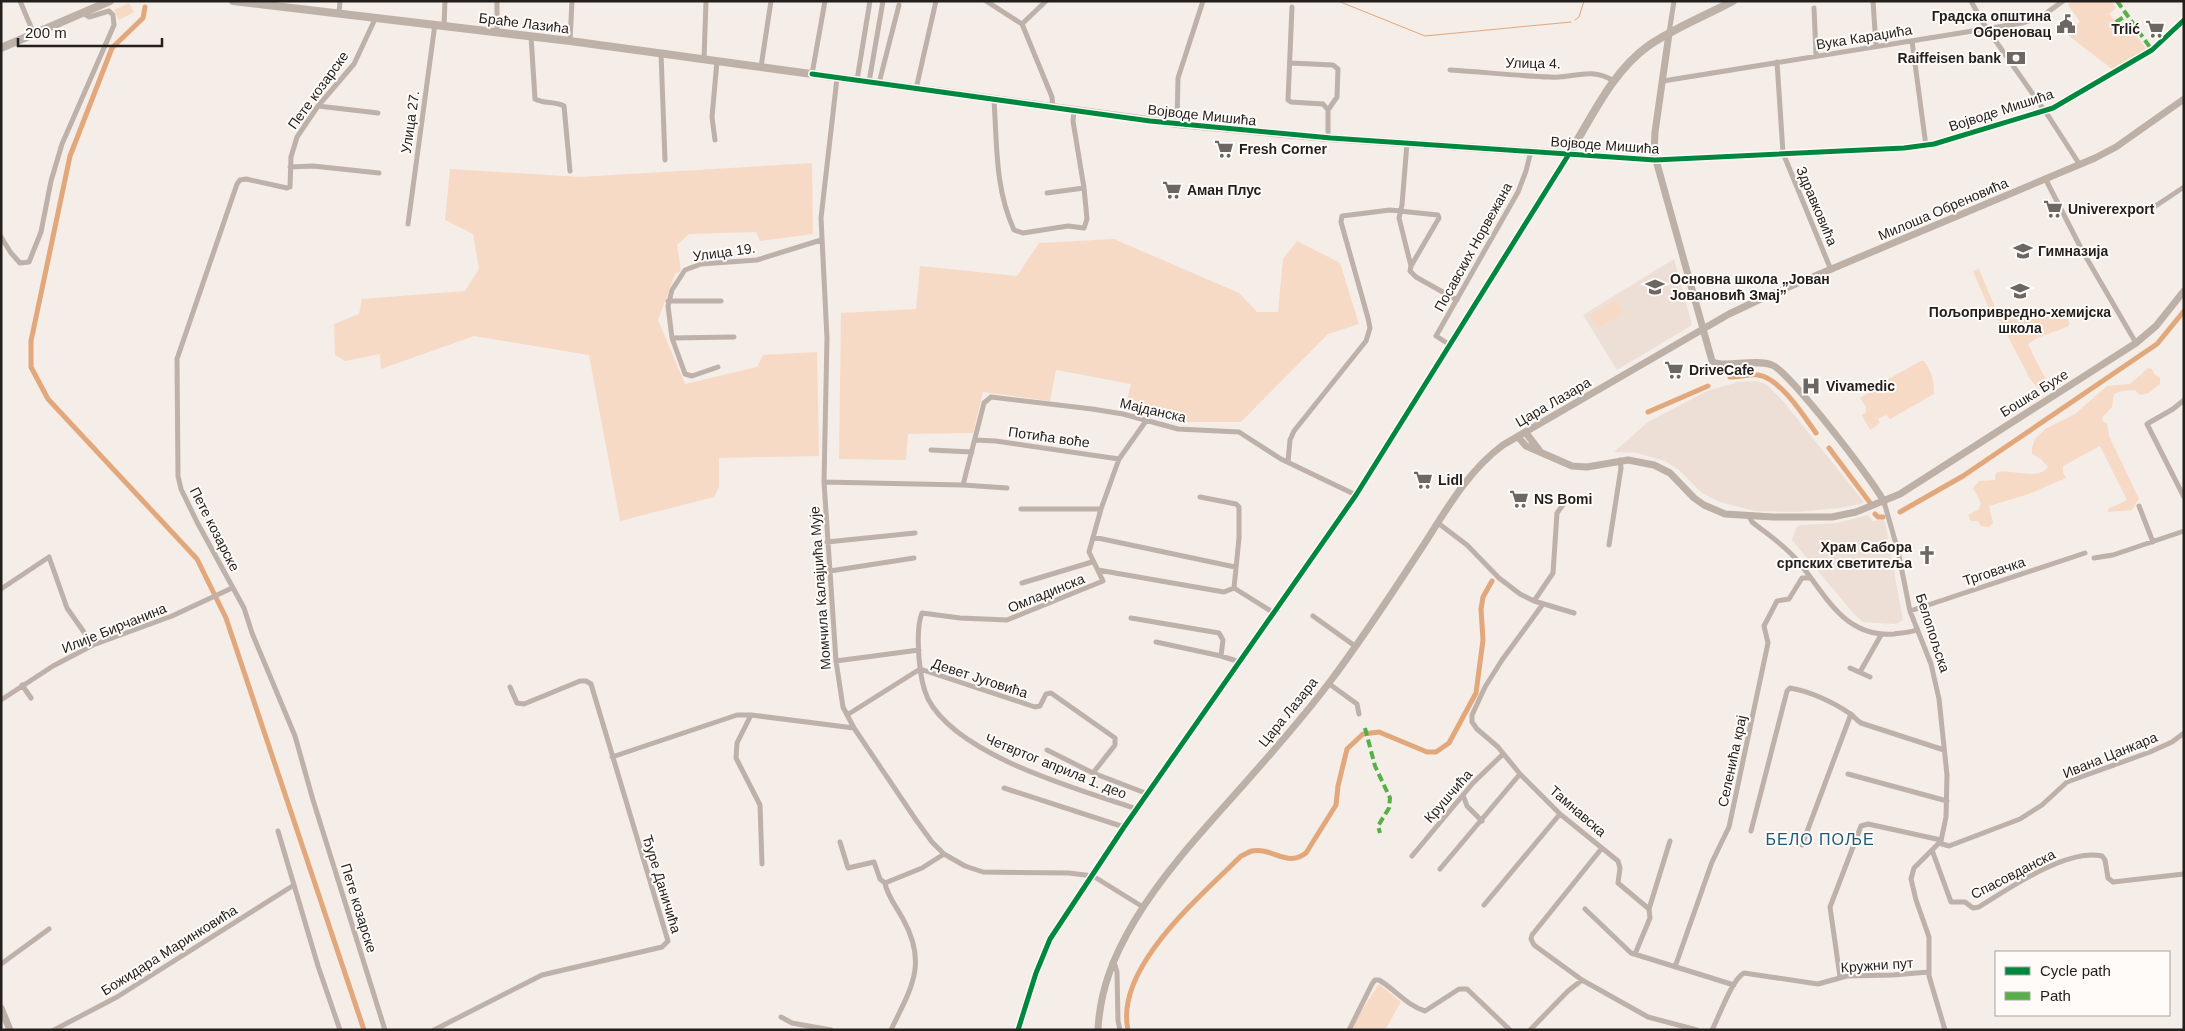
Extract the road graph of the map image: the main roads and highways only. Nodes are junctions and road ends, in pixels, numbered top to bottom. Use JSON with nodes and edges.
{"nodes":[{"id":1,"x":110,"y":1,"type":"edge"},
{"id":2,"x":233,"y":1,"type":"edge"},
{"id":3,"x":1733,"y":1,"type":"edge"},
{"id":4,"x":101,"y":3,"type":"edge"},
{"id":5,"x":1669,"y":34,"type":"junction"},
{"id":6,"x":1,"y":48,"type":"edge"},
{"id":7,"x":916,"y":89,"type":"joint"},
{"id":8,"x":2184,"y":99,"type":"edge"},
{"id":9,"x":1569,"y":154,"type":"junction"},
{"id":10,"x":1655,"y":160,"type":"junction"},
{"id":11,"x":2184,"y":291,"type":"edge"},
{"id":12,"x":1704,"y":329,"type":"junction"},
{"id":13,"x":1526,"y":433,"type":"junction"},
{"id":14,"x":1518,"y":437,"type":"junction"},
{"id":15,"x":1540,"y":452,"type":"junction"},
{"id":16,"x":1884,"y":502,"type":"junction"},
{"id":17,"x":1,"y":1008,"type":"edge"},
{"id":18,"x":10,"y":1030,"type":"edge"},
{"id":19,"x":1098,"y":1030,"type":"edge"}],
"edges":[{"from":1,"to":4,"type":"main road"},
{"from":2,"to":7,"type":"main road","name":"Браће Лазића"},
{"from":3,"to":5,"type":"main road"},
{"from":4,"to":6,"type":"main road"},
{"from":5,"to":9,"type":"main road"},
{"from":5,"to":10,"type":"main road"},
{"from":7,"to":9,"type":"main road","name":"Војводе Мишића"},
{"from":8,"to":12,"type":"main road","name":"Милоша Обреновића"},
{"from":9,"to":10,"type":"main road","name":"Војводе Мишића"},
{"from":10,"to":12,"type":"main road"},
{"from":11,"to":16,"type":"main road","name":"Бошка Бухе"},
{"from":12,"to":13,"type":"main road","name":"Цара Лазара"},
{"from":12,"to":16,"type":"main road","name":"Белопољска"},
{"from":13,"to":14,"type":"main road","name":"Цара Лазара"},
{"from":13,"to":15,"type":"main road"},
{"from":14,"to":15,"type":"main road"},
{"from":14,"to":19,"type":"main road","name":"Цара Лазара"},
{"from":15,"to":16,"type":"main road","name":"Бошка Бухе"},
{"from":17,"to":18,"type":"main road"}]}
